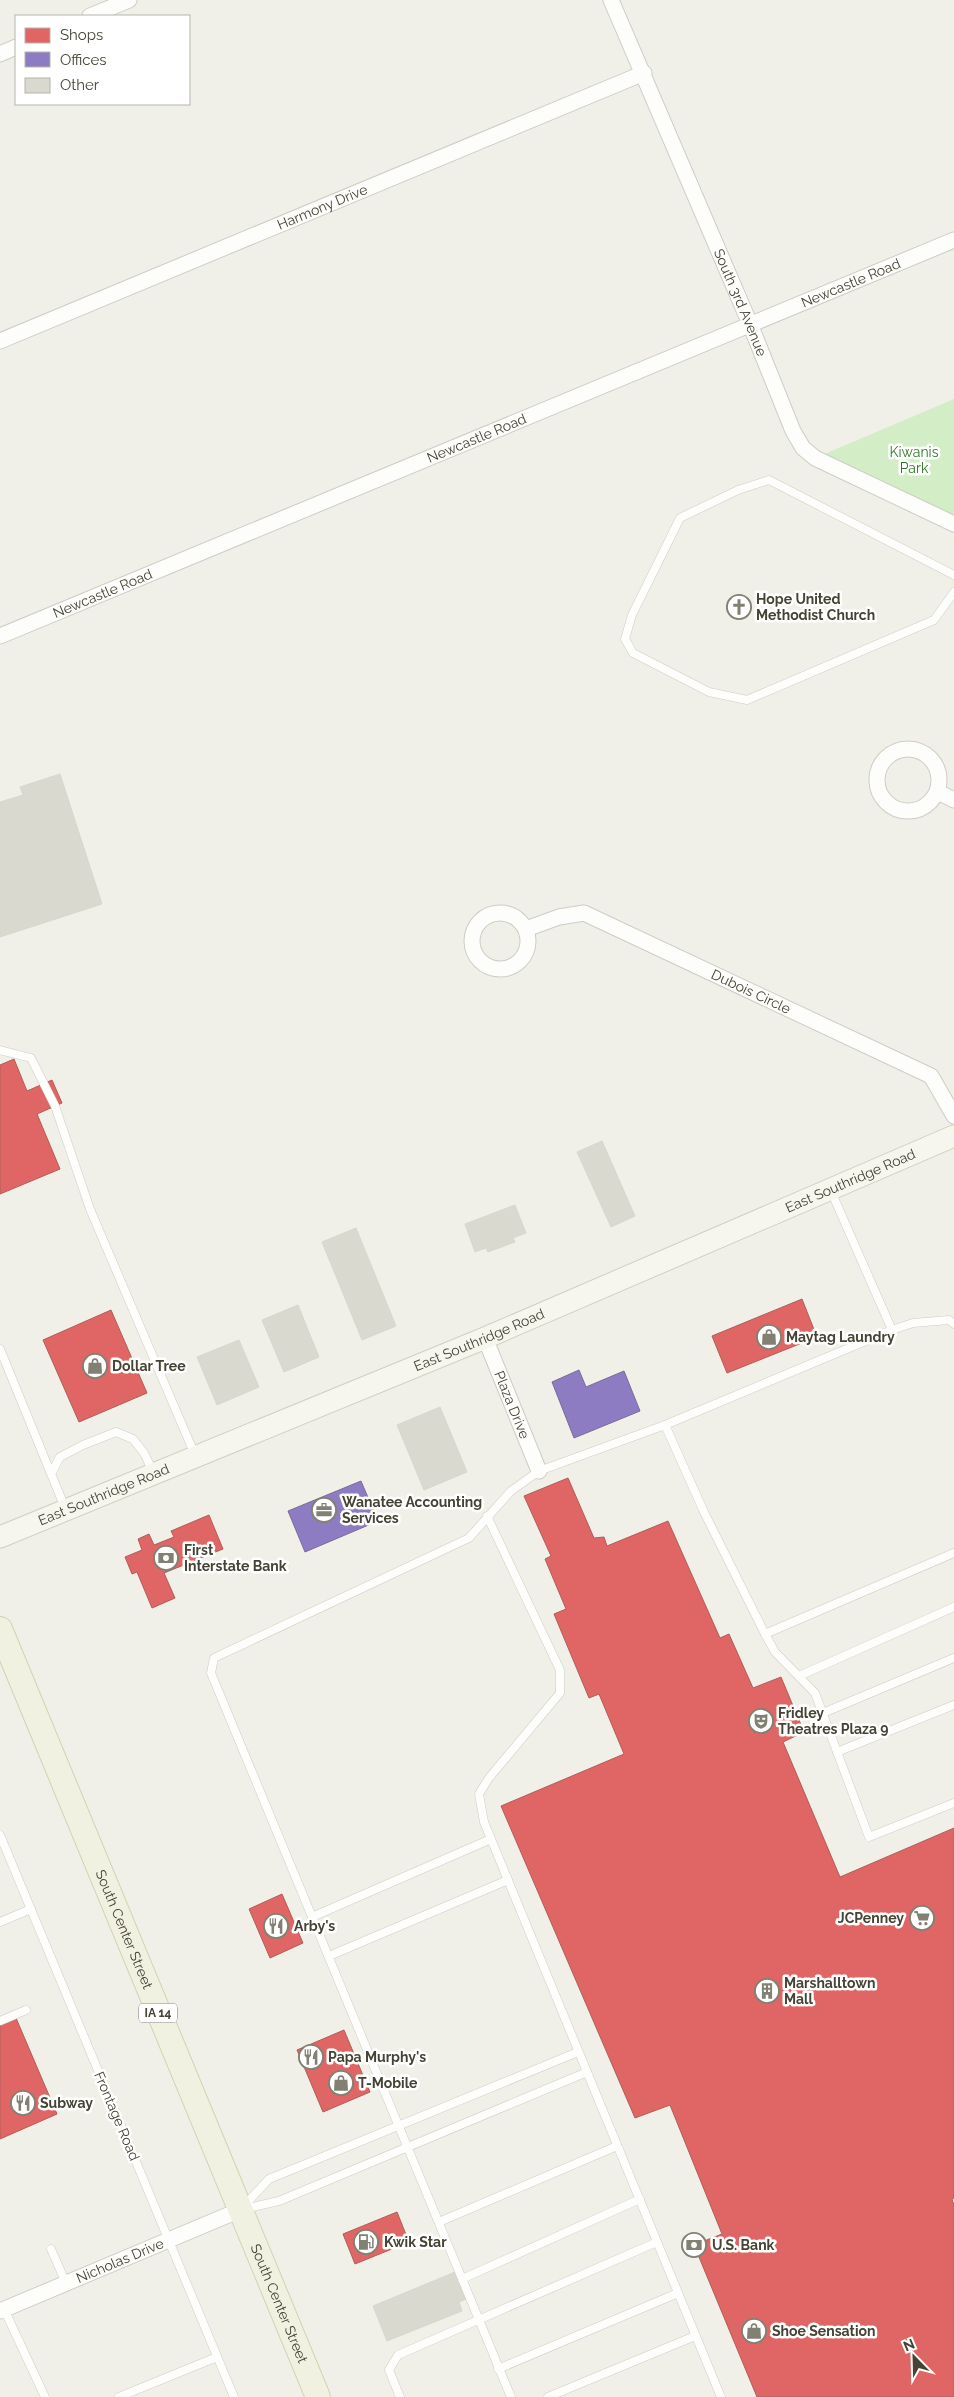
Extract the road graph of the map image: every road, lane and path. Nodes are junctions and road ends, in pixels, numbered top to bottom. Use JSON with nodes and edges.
{"nodes":[{"id":1,"x":129,"y":0,"type":"edge"},
{"id":2,"x":612,"y":0,"type":"edge"},
{"id":3,"x":92,"y":15,"type":"edge"},
{"id":4,"x":15,"y":47,"type":"edge"},
{"id":5,"x":0,"y":54,"type":"edge"},
{"id":6,"x":644,"y":73,"type":"junction"},
{"id":7,"x":954,"y":240,"type":"edge"},
{"id":8,"x":750,"y":324,"type":"junction"},
{"id":9,"x":0,"y":341,"type":"edge"},
{"id":10,"x":954,"y":524,"type":"edge"},
{"id":11,"x":954,"y":575,"type":"edge"},
{"id":12,"x":954,"y":592,"type":"edge"},
{"id":13,"x":0,"y":636,"type":"edge"},
{"id":14,"x":938,"y":792,"type":"junction"},
{"id":15,"x":954,"y":800,"type":"edge"},
{"id":16,"x":526,"y":929,"type":"dead end"},
{"id":17,"x":0,"y":1050,"type":"edge"},
{"id":18,"x":954,"y":1116,"type":"edge"},
{"id":19,"x":954,"y":1136,"type":"edge"},
{"id":20,"x":830,"y":1190,"type":"junction"},
{"id":21,"x":954,"y":1324,"type":"edge"},
{"id":22,"x":892,"y":1330,"type":"junction"},
{"id":23,"x":484,"y":1338,"type":"junction"},
{"id":24,"x":0,"y":1349,"type":"edge"},
{"id":25,"x":665,"y":1425,"type":"junction"},
{"id":26,"x":196,"y":1457,"type":"junction"},
{"id":27,"x":539,"y":1471,"type":"junction"},
{"id":28,"x":52,"y":1472,"type":"junction"},
{"id":29,"x":154,"y":1474,"type":"junction"},
{"id":30,"x":66,"y":1510,"type":"junction"},
{"id":31,"x":486,"y":1516,"type":"junction"},
{"id":32,"x":0,"y":1537,"type":"edge"},
{"id":33,"x":954,"y":1552,"type":"edge"},
{"id":34,"x":954,"y":1607,"type":"edge"},
{"id":35,"x":0,"y":1629,"type":"edge"},
{"id":36,"x":765,"y":1634,"type":"junction"},
{"id":37,"x":954,"y":1658,"type":"edge"},
{"id":38,"x":799,"y":1676,"type":"junction"},
{"id":39,"x":954,"y":1705,"type":"edge"},
{"id":40,"x":823,"y":1713,"type":"junction"},
{"id":41,"x":837,"y":1752,"type":"junction"},
{"id":42,"x":954,"y":1803,"type":"edge"},
{"id":43,"x":0,"y":1835,"type":"edge"},
{"id":44,"x":491,"y":1839,"type":"junction"},
{"id":45,"x":508,"y":1880,"type":"junction"},
{"id":46,"x":31,"y":1909,"type":"junction"},
{"id":47,"x":312,"y":1916,"type":"junction"},
{"id":48,"x":0,"y":1922,"type":"edge"},
{"id":49,"x":329,"y":1956,"type":"junction"},
{"id":50,"x":26,"y":2010,"type":"dead end"},
{"id":51,"x":0,"y":2021,"type":"edge"},
{"id":52,"x":578,"y":2052,"type":"junction"},
{"id":53,"x":587,"y":2072,"type":"junction"},
{"id":54,"x":399,"y":2126,"type":"junction"},
{"id":55,"x":617,"y":2146,"type":"junction"},
{"id":56,"x":408,"y":2147,"type":"junction"},
{"id":57,"x":640,"y":2199,"type":"junction"},
{"id":58,"x":240,"y":2210,"type":"junction"},
{"id":59,"x":439,"y":2222,"type":"junction"},
{"id":60,"x":168,"y":2240,"type":"junction"},
{"id":61,"x":657,"y":2242,"type":"junction"},
{"id":62,"x":51,"y":2248,"type":"dead end"},
{"id":63,"x":462,"y":2279,"type":"junction"},
{"id":64,"x":66,"y":2283,"type":"junction"},
{"id":65,"x":678,"y":2293,"type":"junction"},
{"id":66,"x":2,"y":2310,"type":"edge"},
{"id":67,"x":479,"y":2321,"type":"junction"},
{"id":68,"x":695,"y":2336,"type":"junction"},
{"id":69,"x":217,"y":2357,"type":"junction"},
{"id":70,"x":498,"y":2369,"type":"junction"},
{"id":71,"x":45,"y":2397,"type":"edge"},
{"id":72,"x":119,"y":2397,"type":"edge"},
{"id":73,"x":234,"y":2397,"type":"edge"},
{"id":74,"x":318,"y":2397,"type":"edge"},
{"id":75,"x":400,"y":2397,"type":"edge"},
{"id":76,"x":511,"y":2397,"type":"edge"},
{"id":77,"x":548,"y":2397,"type":"edge"},
{"id":78,"x":722,"y":2397,"type":"edge"}],
"edges":[{"from":1,"to":3,"type":"street"},
{"from":2,"to":6,"type":"street","name":"South 3rd Avenue"},
{"from":4,"to":5,"type":"street"},
{"from":6,"to":8,"type":"street","name":"South 3rd Avenue"},
{"from":6,"to":9,"type":"street","name":"Harmony Drive"},
{"from":7,"to":8,"type":"street","name":"Newcastle Road"},
{"from":8,"to":10,"type":"street","name":"South 3rd Avenue"},
{"from":8,"to":13,"type":"street","name":"Newcastle Road"},
{"from":11,"to":12,"type":"lane"},
{"from":14,"to":14,"type":"street"},
{"from":14,"to":15,"type":"street"},
{"from":16,"to":18,"type":"street","name":"Dubois Circle"},
{"from":17,"to":26,"type":"lane"},
{"from":19,"to":20,"type":"street","name":"East Southridge Road"},
{"from":20,"to":22,"type":"lane"},
{"from":20,"to":23,"type":"street","name":"East Southridge Road"},
{"from":21,"to":22,"type":"lane"},
{"from":22,"to":25,"type":"lane"},
{"from":23,"to":26,"type":"street","name":"East Southridge Road"},
{"from":23,"to":27,"type":"street","name":"Plaza Drive"},
{"from":24,"to":28,"type":"lane"},
{"from":25,"to":27,"type":"lane"},
{"from":25,"to":36,"type":"lane"},
{"from":26,"to":29,"type":"street","name":"East Southridge Road"},
{"from":27,"to":31,"type":"lane"},
{"from":28,"to":29,"type":"lane"},
{"from":28,"to":30,"type":"lane"},
{"from":29,"to":30,"type":"street","name":"East Southridge Road"},
{"from":30,"to":32,"type":"street","name":"East Southridge Road"},
{"from":31,"to":44,"type":"lane"},
{"from":31,"to":47,"type":"lane"},
{"from":33,"to":36,"type":"lane"},
{"from":34,"to":38,"type":"lane"},
{"from":35,"to":58,"type":"main road","name":"South Center Street","number":"IA 14"},
{"from":36,"to":38,"type":"lane"},
{"from":37,"to":40,"type":"lane"},
{"from":38,"to":40,"type":"lane"},
{"from":39,"to":41,"type":"lane"},
{"from":40,"to":41,"type":"lane"},
{"from":41,"to":42,"type":"lane"},
{"from":43,"to":46,"type":"lane","name":"Frontage Road"},
{"from":44,"to":45,"type":"lane"},
{"from":44,"to":47,"type":"lane"},
{"from":45,"to":49,"type":"lane"},
{"from":45,"to":52,"type":"lane"},
{"from":46,"to":48,"type":"lane"},
{"from":46,"to":60,"type":"lane","name":"Frontage Road"},
{"from":47,"to":49,"type":"lane"},
{"from":49,"to":54,"type":"lane"},
{"from":50,"to":51,"type":"lane"},
{"from":52,"to":53,"type":"lane"},
{"from":52,"to":54,"type":"lane"},
{"from":53,"to":55,"type":"lane"},
{"from":53,"to":56,"type":"lane"},
{"from":54,"to":56,"type":"lane"},
{"from":54,"to":58,"type":"lane"},
{"from":55,"to":57,"type":"lane"},
{"from":55,"to":59,"type":"lane"},
{"from":56,"to":58,"type":"lane"},
{"from":56,"to":59,"type":"lane"},
{"from":57,"to":61,"type":"lane"},
{"from":57,"to":63,"type":"lane"},
{"from":58,"to":60,"type":"street","name":"Nicholas Drive"},
{"from":58,"to":74,"type":"main road","name":"South Center Street","number":"IA 14"},
{"from":59,"to":63,"type":"lane"},
{"from":60,"to":64,"type":"street","name":"Nicholas Drive"},
{"from":60,"to":69,"type":"lane","name":"Frontage Road"},
{"from":61,"to":65,"type":"lane"},
{"from":61,"to":67,"type":"lane"},
{"from":62,"to":64,"type":"lane"},
{"from":63,"to":67,"type":"lane"},
{"from":64,"to":66,"type":"street","name":"Nicholas Drive"},
{"from":65,"to":68,"type":"lane"},
{"from":65,"to":70,"type":"lane"},
{"from":66,"to":71,"type":"lane"},
{"from":67,"to":70,"type":"lane"},
{"from":67,"to":75,"type":"lane"},
{"from":68,"to":77,"type":"lane"},
{"from":68,"to":78,"type":"lane"},
{"from":69,"to":72,"type":"lane"},
{"from":69,"to":73,"type":"lane","name":"Frontage Road"},
{"from":70,"to":76,"type":"lane"}]}
